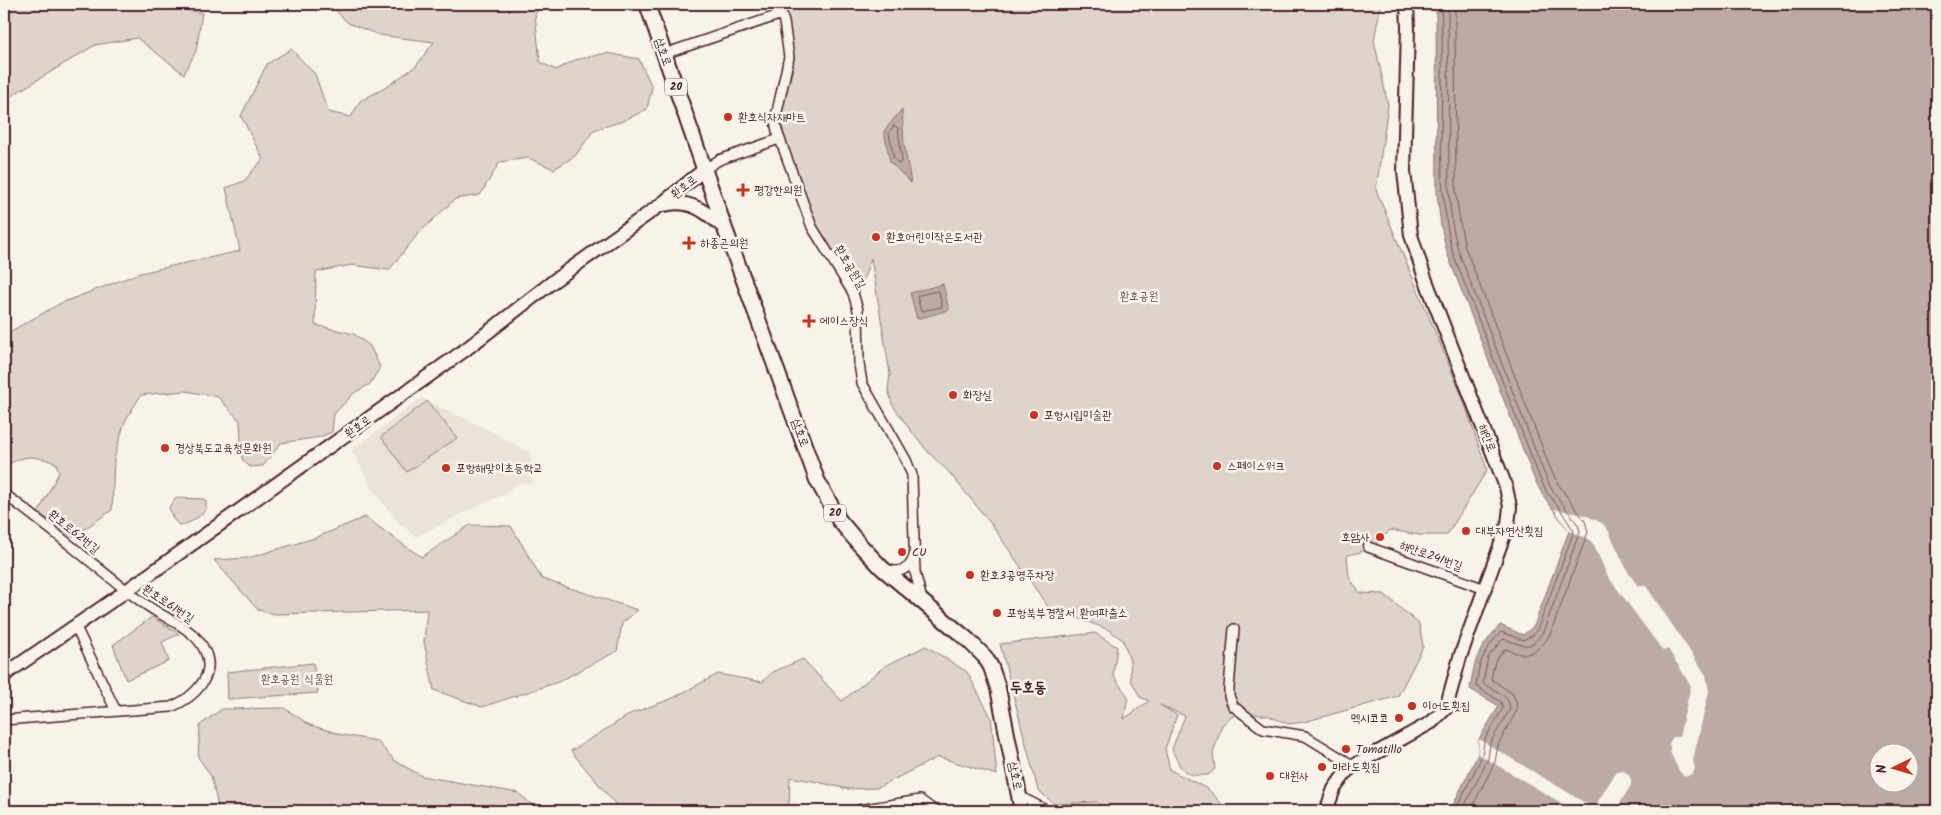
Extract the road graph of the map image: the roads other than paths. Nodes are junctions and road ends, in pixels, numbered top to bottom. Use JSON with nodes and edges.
{"nodes":[{"id":1,"x":647,"y":4,"type":"edge"},
{"id":2,"x":778,"y":4,"type":"edge"},
{"id":3,"x":1408,"y":4,"type":"edge"},
{"id":4,"x":782,"y":14,"type":"junction"},
{"id":5,"x":664,"y":54,"type":"junction"},
{"id":6,"x":779,"y":139,"type":"junction"},
{"id":7,"x":705,"y":169,"type":"junction"},
{"id":8,"x":659,"y":206,"type":"junction"},
{"id":9,"x":725,"y":229,"type":"junction"},
{"id":10,"x":4,"y":494,"type":"edge"},
{"id":11,"x":1368,"y":547,"type":"dead end"},
{"id":12,"x":914,"y":556,"type":"junction"},
{"id":13,"x":882,"y":568,"type":"junction"},
{"id":14,"x":1485,"y":589,"type":"junction"},
{"id":15,"x":126,"y":591,"type":"junction"},
{"id":16,"x":922,"y":601,"type":"junction"},
{"id":17,"x":75,"y":625,"type":"junction"},
{"id":18,"x":1234,"y":629,"type":"dead end"},
{"id":19,"x":5,"y":674,"type":"edge"},
{"id":20,"x":116,"y":711,"type":"junction"},
{"id":21,"x":4,"y":720,"type":"edge"},
{"id":22,"x":1354,"y":766,"type":"junction"},
{"id":23,"x":1019,"y":796,"type":"junction"},
{"id":24,"x":859,"y":810,"type":"edge"},
{"id":25,"x":935,"y":811,"type":"edge"},
{"id":26,"x":1022,"y":811,"type":"edge"},
{"id":27,"x":1048,"y":811,"type":"edge"},
{"id":28,"x":1326,"y":811,"type":"edge"}],
"edges":[{"from":1,"to":5,"type":"main road","name":"삼호로","number":"20"},
{"from":2,"to":4,"type":"street","name":"환호공원길"},
{"from":3,"to":14,"type":"street","name":"해안로"},
{"from":4,"to":5,"type":"street"},
{"from":4,"to":6,"type":"street","name":"환호공원길"},
{"from":5,"to":7,"type":"main road","name":"삼호로","number":"20"},
{"from":6,"to":7,"type":"street"},
{"from":6,"to":12,"type":"street","name":"환호공원길"},
{"from":7,"to":8,"type":"street","name":"환호로"},
{"from":7,"to":9,"type":"main road","name":"삼호로","number":"20"},
{"from":8,"to":9,"type":"street"},
{"from":8,"to":15,"type":"street","name":"환호로"},
{"from":9,"to":13,"type":"main road","name":"삼호로","number":"20"},
{"from":10,"to":15,"type":"street","name":"환호로62번길"},
{"from":11,"to":14,"type":"street","name":"해안로241번길"},
{"from":12,"to":13,"type":"street"},
{"from":12,"to":16,"type":"street","name":"환호공원길"},
{"from":13,"to":16,"type":"main road","name":"삼호로","number":"20"},
{"from":14,"to":22,"type":"street","name":"해안로"},
{"from":15,"to":17,"type":"street","name":"환호로"},
{"from":15,"to":20,"type":"street","name":"환호로61번길"},
{"from":16,"to":23,"type":"main road","name":"삼호로","number":"20"},
{"from":17,"to":19,"type":"street","name":"환호로"},
{"from":17,"to":20,"type":"street"},
{"from":18,"to":22,"type":"street"},
{"from":20,"to":21,"type":"street"},
{"from":22,"to":28,"type":"street","name":"해안로"},
{"from":23,"to":26,"type":"main road","name":"삼호로","number":"20"},
{"from":23,"to":27,"type":"street"},
{"from":24,"to":25,"type":"street"}]}
